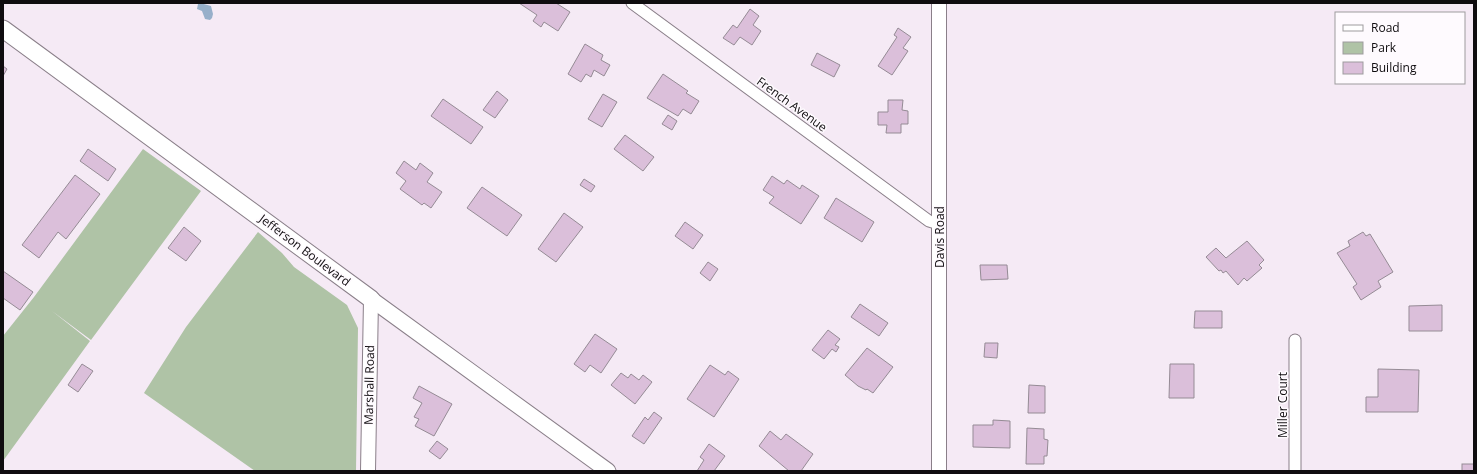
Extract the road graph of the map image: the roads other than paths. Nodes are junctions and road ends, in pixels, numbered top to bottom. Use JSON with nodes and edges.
{"nodes":[{"id":1,"x":632,"y":3,"type":"edge"},
{"id":2,"x":939,"y":3,"type":"edge"},
{"id":3,"x":3,"y":29,"type":"edge"},
{"id":4,"x":939,"y":224,"type":"junction"},
{"id":5,"x":376,"y":303,"type":"junction"},
{"id":6,"x":1295,"y":340,"type":"dead end"},
{"id":7,"x":368,"y":471,"type":"edge"},
{"id":8,"x":608,"y":471,"type":"edge"},
{"id":9,"x":939,"y":471,"type":"edge"},
{"id":10,"x":1295,"y":471,"type":"edge"}],
"edges":[{"from":1,"to":4,"type":"street","name":"French Avenue"},
{"from":2,"to":4,"type":"street","name":"Davis Road"},
{"from":3,"to":5,"type":"main road","name":"Jefferson Boulevard"},
{"from":4,"to":9,"type":"street","name":"Davis Road"},
{"from":5,"to":7,"type":"street","name":"Marshall Road"},
{"from":5,"to":8,"type":"main road","name":"Jefferson Boulevard"},
{"from":6,"to":10,"type":"street","name":"Miller Court"}]}
